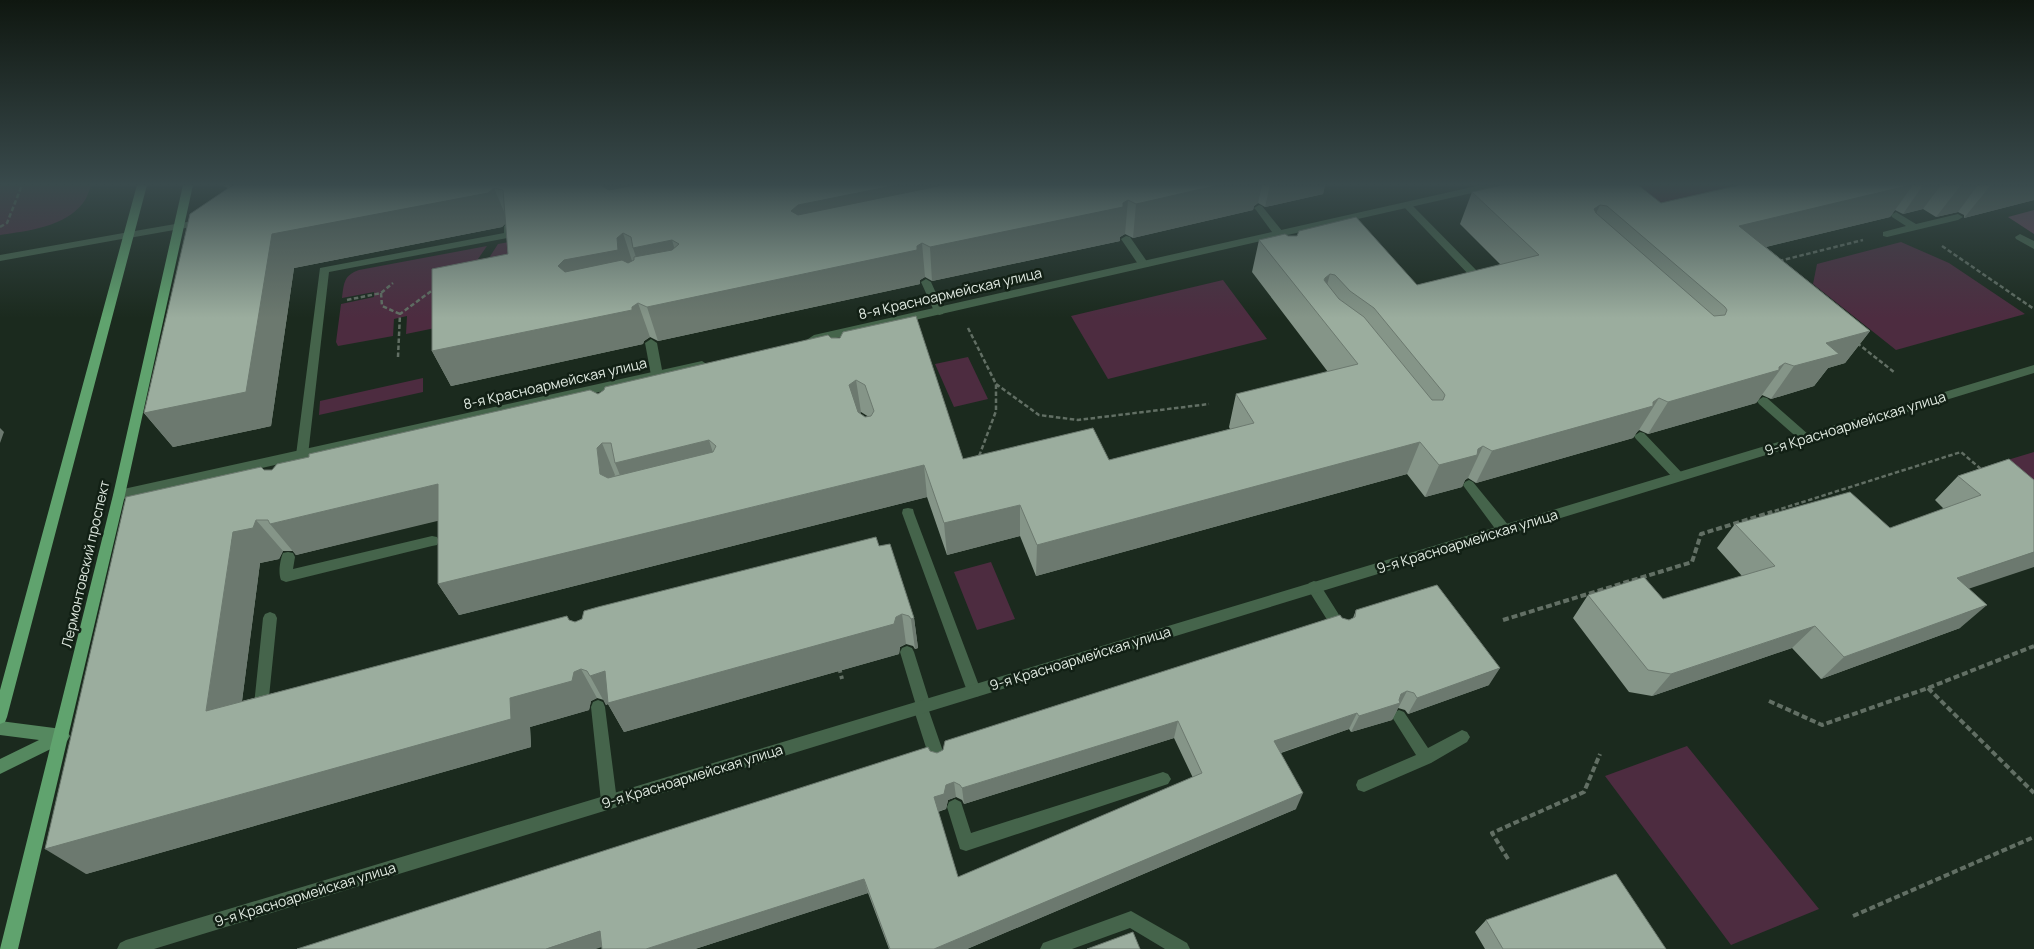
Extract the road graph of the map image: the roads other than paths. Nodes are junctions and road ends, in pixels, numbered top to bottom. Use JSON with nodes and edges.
{"nodes":[{"id":1,"x":130,"y":229,"type":"edge"},
{"id":2,"x":161,"y":229,"type":"edge"},
{"id":3,"x":178,"y":229,"type":"edge"},
{"id":4,"x":509,"y":229,"type":"edge"},
{"id":5,"x":1275,"y":229,"type":"edge"},
{"id":6,"x":1300,"y":229,"type":"edge"},
{"id":7,"x":1431,"y":229,"type":"edge"},
{"id":8,"x":1905,"y":229,"type":"edge"},
{"id":9,"x":1279,"y":234,"type":"junction"},
{"id":10,"x":1887,"y":234,"type":"road end"},
{"id":11,"x":129,"y":235,"type":"junction"},
{"id":12,"x":1264,"y":237,"type":"junction"},
{"id":13,"x":2020,"y":237,"type":"dead end"},
{"id":14,"x":1126,"y":238,"type":"edge"},
{"id":15,"x":2034,"y":246,"type":"edge"},
{"id":16,"x":1272,"y":248,"type":"edge"},
{"id":17,"x":0,"y":258,"type":"edge"},
{"id":18,"x":1144,"y":265,"type":"junction"},
{"id":19,"x":926,"y":282,"type":"edge"},
{"id":20,"x":1461,"y":284,"type":"edge"},
{"id":21,"x":940,"y":311,"type":"junction"},
{"id":22,"x":803,"y":342,"type":"edge"},
{"id":23,"x":651,"y":343,"type":"edge"},
{"id":24,"x":715,"y":362,"type":"edge"},
{"id":25,"x":2034,"y":368,"type":"edge"},
{"id":26,"x":657,"y":375,"type":"junction"},
{"id":27,"x":1763,"y":401,"type":"edge"},
{"id":28,"x":1640,"y":436,"type":"edge"},
{"id":29,"x":1805,"y":438,"type":"junction"},
{"id":30,"x":298,"y":459,"type":"junction"},
{"id":31,"x":1679,"y":477,"type":"junction"},
{"id":32,"x":1469,"y":485,"type":"edge"},
{"id":33,"x":120,"y":495,"type":"junction"},
{"id":34,"x":908,"y":513,"type":"dead end"},
{"id":35,"x":1504,"y":530,"type":"junction"},
{"id":36,"x":432,"y":541,"type":"dead end"},
{"id":37,"x":288,"y":557,"type":"dead end"},
{"id":38,"x":1314,"y":587,"type":"junction"},
{"id":39,"x":270,"y":618,"type":"dead end"},
{"id":40,"x":1341,"y":630,"type":"edge"},
{"id":41,"x":907,"y":652,"type":"dead end"},
{"id":42,"x":974,"y":691,"type":"junction"},
{"id":43,"x":280,"y":700,"type":"edge"},
{"id":44,"x":922,"y":706,"type":"junction"},
{"id":45,"x":598,"y":707,"type":"edge"},
{"id":46,"x":0,"y":717,"type":"edge"},
{"id":47,"x":1399,"y":718,"type":"edge"},
{"id":48,"x":0,"y":728,"type":"edge"},
{"id":49,"x":62,"y":736,"type":"junction"},
{"id":50,"x":1462,"y":737,"type":"dead end"},
{"id":51,"x":1426,"y":758,"type":"junction"},
{"id":52,"x":938,"y":760,"type":"edge"},
{"id":53,"x":0,"y":767,"type":"edge"},
{"id":54,"x":1163,"y":779,"type":"dead end"},
{"id":55,"x":1364,"y":785,"type":"dead end"},
{"id":56,"x":609,"y":801,"type":"junction"},
{"id":57,"x":954,"y":807,"type":"dead end"},
{"id":58,"x":9,"y":949,"type":"edge"},
{"id":59,"x":126,"y":949,"type":"edge"},
{"id":60,"x":1049,"y":949,"type":"edge"},
{"id":61,"x":1181,"y":949,"type":"edge"}],
"edges":[{"from":1,"to":11,"type":"main road"},
{"from":2,"to":11,"type":"street"},
{"from":3,"to":33,"type":"main road","name":"Лермонтовский проспект"},
{"from":4,"to":30,"type":"street"},
{"from":5,"to":9,"type":"street"},
{"from":6,"to":9,"type":"street","name":"8-я Красноармейская улица"},
{"from":7,"to":20,"type":"street"},
{"from":8,"to":10,"type":"street"},
{"from":9,"to":12,"type":"street","name":"8-я Красноармейская улица"},
{"from":11,"to":17,"type":"street"},
{"from":11,"to":46,"type":"main road"},
{"from":12,"to":16,"type":"street"},
{"from":12,"to":18,"type":"street","name":"8-я Красноармейская улица"},
{"from":13,"to":15,"type":"street"},
{"from":14,"to":18,"type":"street"},
{"from":18,"to":21,"type":"street","name":"8-я Красноармейская улица"},
{"from":19,"to":21,"type":"street"},
{"from":21,"to":22,"type":"street","name":"8-я Красноармейская улица"},
{"from":23,"to":26,"type":"street"},
{"from":24,"to":26,"type":"street","name":"8-я Красноармейская улица"},
{"from":25,"to":29,"type":"street","name":"9-я Красноармейская улица"},
{"from":26,"to":30,"type":"street","name":"8-я Красноармейская улица"},
{"from":27,"to":29,"type":"street"},
{"from":28,"to":31,"type":"street"},
{"from":29,"to":31,"type":"street","name":"9-я Красноармейская улица"},
{"from":30,"to":33,"type":"street","name":"8-я Красноармейская улица"},
{"from":31,"to":35,"type":"street","name":"9-я Красноармейская улица"},
{"from":32,"to":35,"type":"street"},
{"from":33,"to":49,"type":"main road","name":"Лермонтовский проспект"},
{"from":34,"to":42,"type":"street"},
{"from":35,"to":38,"type":"street","name":"9-я Красноармейская улица"},
{"from":36,"to":37,"type":"street"},
{"from":38,"to":40,"type":"street"},
{"from":38,"to":42,"type":"street","name":"9-я Красноармейская улица"},
{"from":39,"to":43,"type":"street"},
{"from":41,"to":44,"type":"street"},
{"from":42,"to":44,"type":"street","name":"9-я Красноармейская улица"},
{"from":44,"to":52,"type":"street"},
{"from":44,"to":56,"type":"street","name":"9-я Красноармейская улица"},
{"from":45,"to":56,"type":"street"},
{"from":47,"to":51,"type":"street"},
{"from":48,"to":49,"type":"main road"},
{"from":49,"to":53,"type":"main road"},
{"from":49,"to":58,"type":"main road","name":"Лермонтовский проспект"},
{"from":50,"to":51,"type":"street"},
{"from":51,"to":55,"type":"street"},
{"from":54,"to":57,"type":"street"},
{"from":56,"to":59,"type":"street","name":"9-я Красноармейская улица"},
{"from":60,"to":61,"type":"street"}]}
